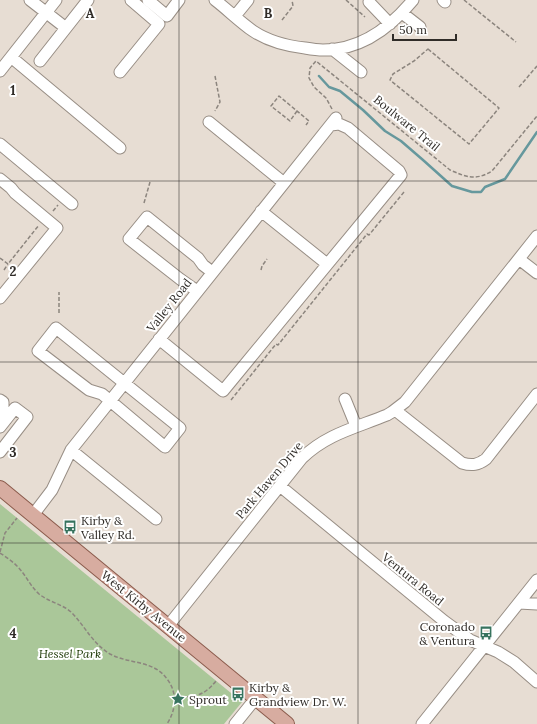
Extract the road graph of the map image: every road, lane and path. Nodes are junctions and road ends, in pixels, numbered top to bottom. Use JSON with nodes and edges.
{"nodes":[{"id":1,"x":30,"y":0,"type":"edge"},
{"id":2,"x":56,"y":0,"type":"edge"},
{"id":3,"x":88,"y":0,"type":"edge"},
{"id":4,"x":132,"y":0,"type":"edge"},
{"id":5,"x":148,"y":0,"type":"edge"},
{"id":6,"x":179,"y":0,"type":"edge"},
{"id":7,"x":216,"y":0,"type":"edge"},
{"id":8,"x":248,"y":0,"type":"edge"},
{"id":9,"x":292,"y":0,"type":"edge"},
{"id":10,"x":346,"y":0,"type":"edge"},
{"id":11,"x":413,"y":0,"type":"edge"},
{"id":12,"x":464,"y":0,"type":"edge"},
{"id":13,"x":369,"y":2,"type":"dead end"},
{"id":14,"x":46,"y":13,"type":"junction"},
{"id":15,"x":402,"y":13,"type":"junction"},
{"id":16,"x":235,"y":16,"type":"junction"},
{"id":17,"x":365,"y":17,"type":"dead end"},
{"id":18,"x":282,"y":20,"type":"dead end"},
{"id":19,"x":390,"y":24,"type":"junction"},
{"id":20,"x":420,"y":27,"type":"dead end"},
{"id":21,"x":66,"y":28,"type":"junction"},
{"id":22,"x":516,"y":42,"type":"dead end"},
{"id":23,"x":332,"y":49,"type":"junction"},
{"id":24,"x":11,"y":57,"type":"junction"},
{"id":25,"x":40,"y":61,"type":"dead end"},
{"id":26,"x":537,"y":66,"type":"edge"},
{"id":27,"x":0,"y":71,"type":"edge"},
{"id":28,"x":120,"y":72,"type":"dead end"},
{"id":29,"x":361,"y":72,"type":"dead end"},
{"id":30,"x":215,"y":76,"type":"dead end"},
{"id":31,"x":519,"y":87,"type":"dead end"},
{"id":32,"x":499,"y":108,"type":"joint"},
{"id":33,"x":215,"y":111,"type":"dead end"},
{"id":34,"x":297,"y":111,"type":"junction"},
{"id":35,"x":537,"y":116,"type":"edge"},
{"id":36,"x":209,"y":122,"type":"dead end"},
{"id":37,"x":333,"y":122,"type":"junction"},
{"id":38,"x":306,"y":125,"type":"dead end"},
{"id":39,"x":0,"y":144,"type":"edge"},
{"id":40,"x":120,"y":148,"type":"dead end"},
{"id":41,"x":0,"y":179,"type":"edge"},
{"id":42,"x":150,"y":182,"type":"dead end"},
{"id":43,"x":284,"y":182,"type":"junction"},
{"id":44,"x":404,"y":192,"type":"dead end"},
{"id":45,"x":68,"y":200,"type":"joint"},
{"id":46,"x":144,"y":203,"type":"dead end"},
{"id":47,"x":261,"y":211,"type":"junction"},
{"id":48,"x":44,"y":221,"type":"junction"},
{"id":49,"x":537,"y":236,"type":"edge"},
{"id":50,"x":0,"y":258,"type":"edge"},
{"id":51,"x":267,"y":259,"type":"dead end"},
{"id":52,"x":519,"y":259,"type":"junction"},
{"id":53,"x":8,"y":264,"type":"junction"},
{"id":54,"x":327,"y":264,"type":"junction"},
{"id":55,"x":4,"y":270,"type":"dead end"},
{"id":56,"x":261,"y":270,"type":"dead end"},
{"id":57,"x":212,"y":272,"type":"junction"},
{"id":58,"x":537,"y":273,"type":"edge"},
{"id":59,"x":197,"y":291,"type":"junction"},
{"id":60,"x":59,"y":292,"type":"dead end"},
{"id":61,"x":0,"y":298,"type":"edge"},
{"id":62,"x":59,"y":313,"type":"dead end"},
{"id":63,"x":159,"y":339,"type":"junction"},
{"id":64,"x":124,"y":383,"type":"junction"},
{"id":65,"x":537,"y":394,"type":"edge"},
{"id":66,"x":345,"y":399,"type":"dead end"},
{"id":67,"x":0,"y":400,"type":"edge"},
{"id":68,"x":231,"y":400,"type":"dead end"},
{"id":69,"x":110,"y":401,"type":"junction"},
{"id":70,"x":395,"y":410,"type":"junction"},
{"id":71,"x":0,"y":414,"type":"edge"},
{"id":72,"x":0,"y":426,"type":"edge"},
{"id":73,"x":356,"y":426,"type":"junction"},
{"id":74,"x":71,"y":450,"type":"junction"},
{"id":75,"x":0,"y":452,"type":"edge"},
{"id":76,"x":280,"y":486,"type":"junction"},
{"id":77,"x":0,"y":488,"type":"edge"},
{"id":78,"x":33,"y":515,"type":"junction"},
{"id":79,"x":17,"y":518,"type":"dead end"},
{"id":80,"x":156,"y":519,"type":"dead end"},
{"id":81,"x":0,"y":553,"type":"edge"},
{"id":82,"x":537,"y":580,"type":"edge"},
{"id":83,"x":519,"y":603,"type":"junction"},
{"id":84,"x":537,"y":604,"type":"edge"},
{"id":85,"x":168,"y":626,"type":"junction"},
{"id":86,"x":484,"y":646,"type":"junction"},
{"id":87,"x":216,"y":680,"type":"dead end"},
{"id":88,"x":537,"y":682,"type":"edge"},
{"id":89,"x":175,"y":697,"type":"junction"},
{"id":90,"x":256,"y":698,"type":"junction"},
{"id":91,"x":167,"y":724,"type":"edge"},
{"id":92,"x":235,"y":724,"type":"edge"},
{"id":93,"x":287,"y":724,"type":"edge"},
{"id":94,"x":422,"y":724,"type":"edge"}],
"edges":[{"from":1,"to":14,"type":"street"},
{"from":2,"to":14,"type":"street"},
{"from":3,"to":21,"type":"street"},
{"from":4,"to":28,"type":"street"},
{"from":5,"to":6,"type":"street"},
{"from":7,"to":16,"type":"street"},
{"from":8,"to":16,"type":"street"},
{"from":9,"to":18,"type":"path"},
{"from":10,"to":17,"type":"path"},
{"from":11,"to":15,"type":"street"},
{"from":12,"to":22,"type":"path"},
{"from":13,"to":19,"type":"street"},
{"from":14,"to":21,"type":"street"},
{"from":14,"to":24,"type":"street"},
{"from":15,"to":19,"type":"street"},
{"from":15,"to":20,"type":"street"},
{"from":16,"to":23,"type":"street"},
{"from":19,"to":23,"type":"street"},
{"from":21,"to":25,"type":"street"},
{"from":23,"to":29,"type":"street"},
{"from":24,"to":27,"type":"street"},
{"from":24,"to":40,"type":"street"},
{"from":26,"to":31,"type":"path"},
{"from":30,"to":33,"type":"path"},
{"from":32,"to":32,"type":"path"},
{"from":34,"to":34,"type":"path"},
{"from":34,"to":38,"type":"path"},
{"from":35,"to":37,"type":"path","name":"Boulware Trail"},
{"from":36,"to":43,"type":"street"},
{"from":37,"to":43,"type":"street","name":"Valley Road"},
{"from":37,"to":54,"type":"street"},
{"from":39,"to":45,"type":"street"},
{"from":41,"to":48,"type":"street"},
{"from":42,"to":46,"type":"path"},
{"from":43,"to":47,"type":"street","name":"Valley Road"},
{"from":44,"to":68,"type":"path"},
{"from":45,"to":48,"type":"path"},
{"from":47,"to":54,"type":"street"},
{"from":47,"to":57,"type":"street","name":"Valley Road"},
{"from":48,"to":53,"type":"path"},
{"from":48,"to":61,"type":"street"},
{"from":49,"to":52,"type":"street","name":"Park Haven Drive"},
{"from":50,"to":53,"type":"path"},
{"from":51,"to":56,"type":"path"},
{"from":52,"to":58,"type":"street"},
{"from":52,"to":70,"type":"street","name":"Park Haven Drive"},
{"from":53,"to":55,"type":"path"},
{"from":54,"to":63,"type":"street"},
{"from":57,"to":59,"type":"street","name":"Valley Road"},
{"from":57,"to":59,"type":"street"},
{"from":59,"to":63,"type":"street","name":"Valley Road"},
{"from":60,"to":62,"type":"path"},
{"from":63,"to":64,"type":"street","name":"Valley Road"},
{"from":64,"to":69,"type":"street","name":"Valley Road"},
{"from":64,"to":69,"type":"street"},
{"from":64,"to":69,"type":"street"},
{"from":65,"to":70,"type":"street"},
{"from":66,"to":73,"type":"street"},
{"from":67,"to":71,"type":"street"},
{"from":69,"to":74,"type":"street","name":"Valley Road"},
{"from":70,"to":73,"type":"street","name":"Park Haven Drive"},
{"from":72,"to":75,"type":"street"},
{"from":73,"to":76,"type":"street","name":"Park Haven Drive"},
{"from":74,"to":78,"type":"street","name":"Valley Road"},
{"from":74,"to":80,"type":"street"},
{"from":76,"to":85,"type":"street","name":"Park Haven Drive"},
{"from":76,"to":86,"type":"street","name":"Ventura Road"},
{"from":77,"to":78,"type":"main road","name":"West Kirby Avenue"},
{"from":78,"to":85,"type":"main road","name":"West Kirby Avenue"},
{"from":79,"to":81,"type":"path"},
{"from":81,"to":89,"type":"path"},
{"from":82,"to":83,"type":"street"},
{"from":83,"to":84,"type":"street"},
{"from":83,"to":86,"type":"street"},
{"from":85,"to":90,"type":"main road","name":"West Kirby Avenue"},
{"from":86,"to":88,"type":"street","name":"Ventura Road"},
{"from":86,"to":94,"type":"street"},
{"from":87,"to":89,"type":"path"},
{"from":89,"to":91,"type":"path"},
{"from":90,"to":92,"type":"street"},
{"from":90,"to":93,"type":"main road","name":"West Kirby Avenue"}]}
